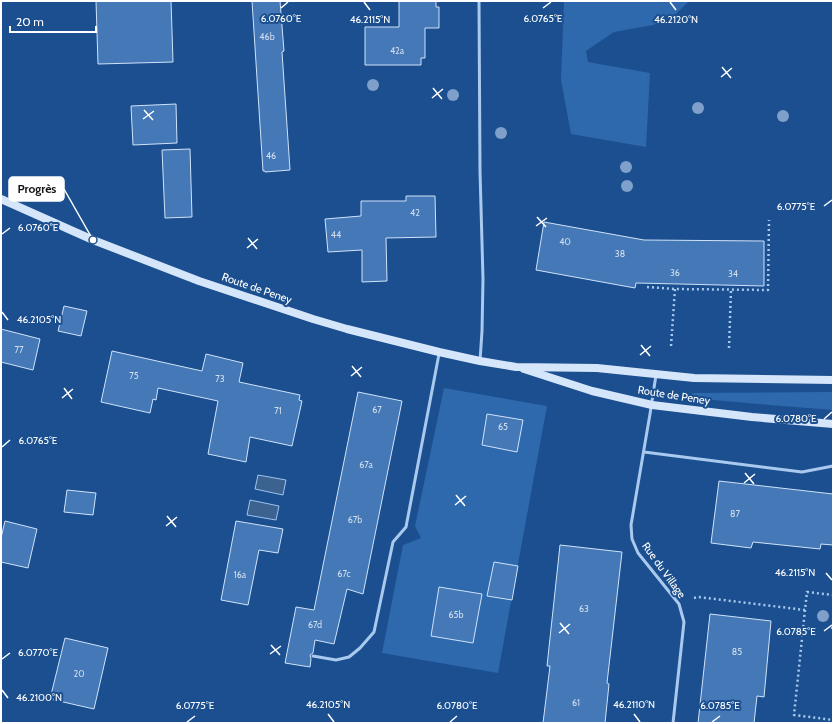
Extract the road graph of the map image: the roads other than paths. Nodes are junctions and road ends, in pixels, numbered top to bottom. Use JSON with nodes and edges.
{"nodes":[{"id":1,"x":479,"y":1,"type":"edge"},
{"id":2,"x":1,"y":199,"type":"edge"},
{"id":3,"x":439,"y":352,"type":"junction"},
{"id":4,"x":480,"y":361,"type":"junction"},
{"id":5,"x":516,"y":367,"type":"junction"},
{"id":6,"x":656,"y":375,"type":"junction"},
{"id":7,"x":833,"y":380,"type":"edge"},
{"id":8,"x":652,"y":405,"type":"junction"},
{"id":9,"x":833,"y":424,"type":"edge"},
{"id":10,"x":644,"y":452,"type":"junction"},
{"id":11,"x":833,"y":466,"type":"edge"},
{"id":12,"x":313,"y":656,"type":"dead end"},
{"id":13,"x":673,"y":723,"type":"edge"}],
"edges":[{"from":1,"to":4,"type":"lane"},
{"from":2,"to":3,"type":"main road","name":"Route de Peney"},
{"from":3,"to":4,"type":"main road","name":"Route de Peney"},
{"from":3,"to":12,"type":"lane"},
{"from":4,"to":5,"type":"main road","name":"Route de Peney"},
{"from":5,"to":6,"type":"main road","name":"Route de Peney"},
{"from":5,"to":8,"type":"main road","name":"Route de Peney"},
{"from":6,"to":7,"type":"main road","name":"Route de Peney"},
{"from":6,"to":8,"type":"lane","name":"Rue du Village"},
{"from":8,"to":9,"type":"main road","name":"Route de Peney"},
{"from":8,"to":10,"type":"lane","name":"Rue du Village"},
{"from":10,"to":11,"type":"lane"},
{"from":10,"to":13,"type":"lane","name":"Rue du Village"}]}
